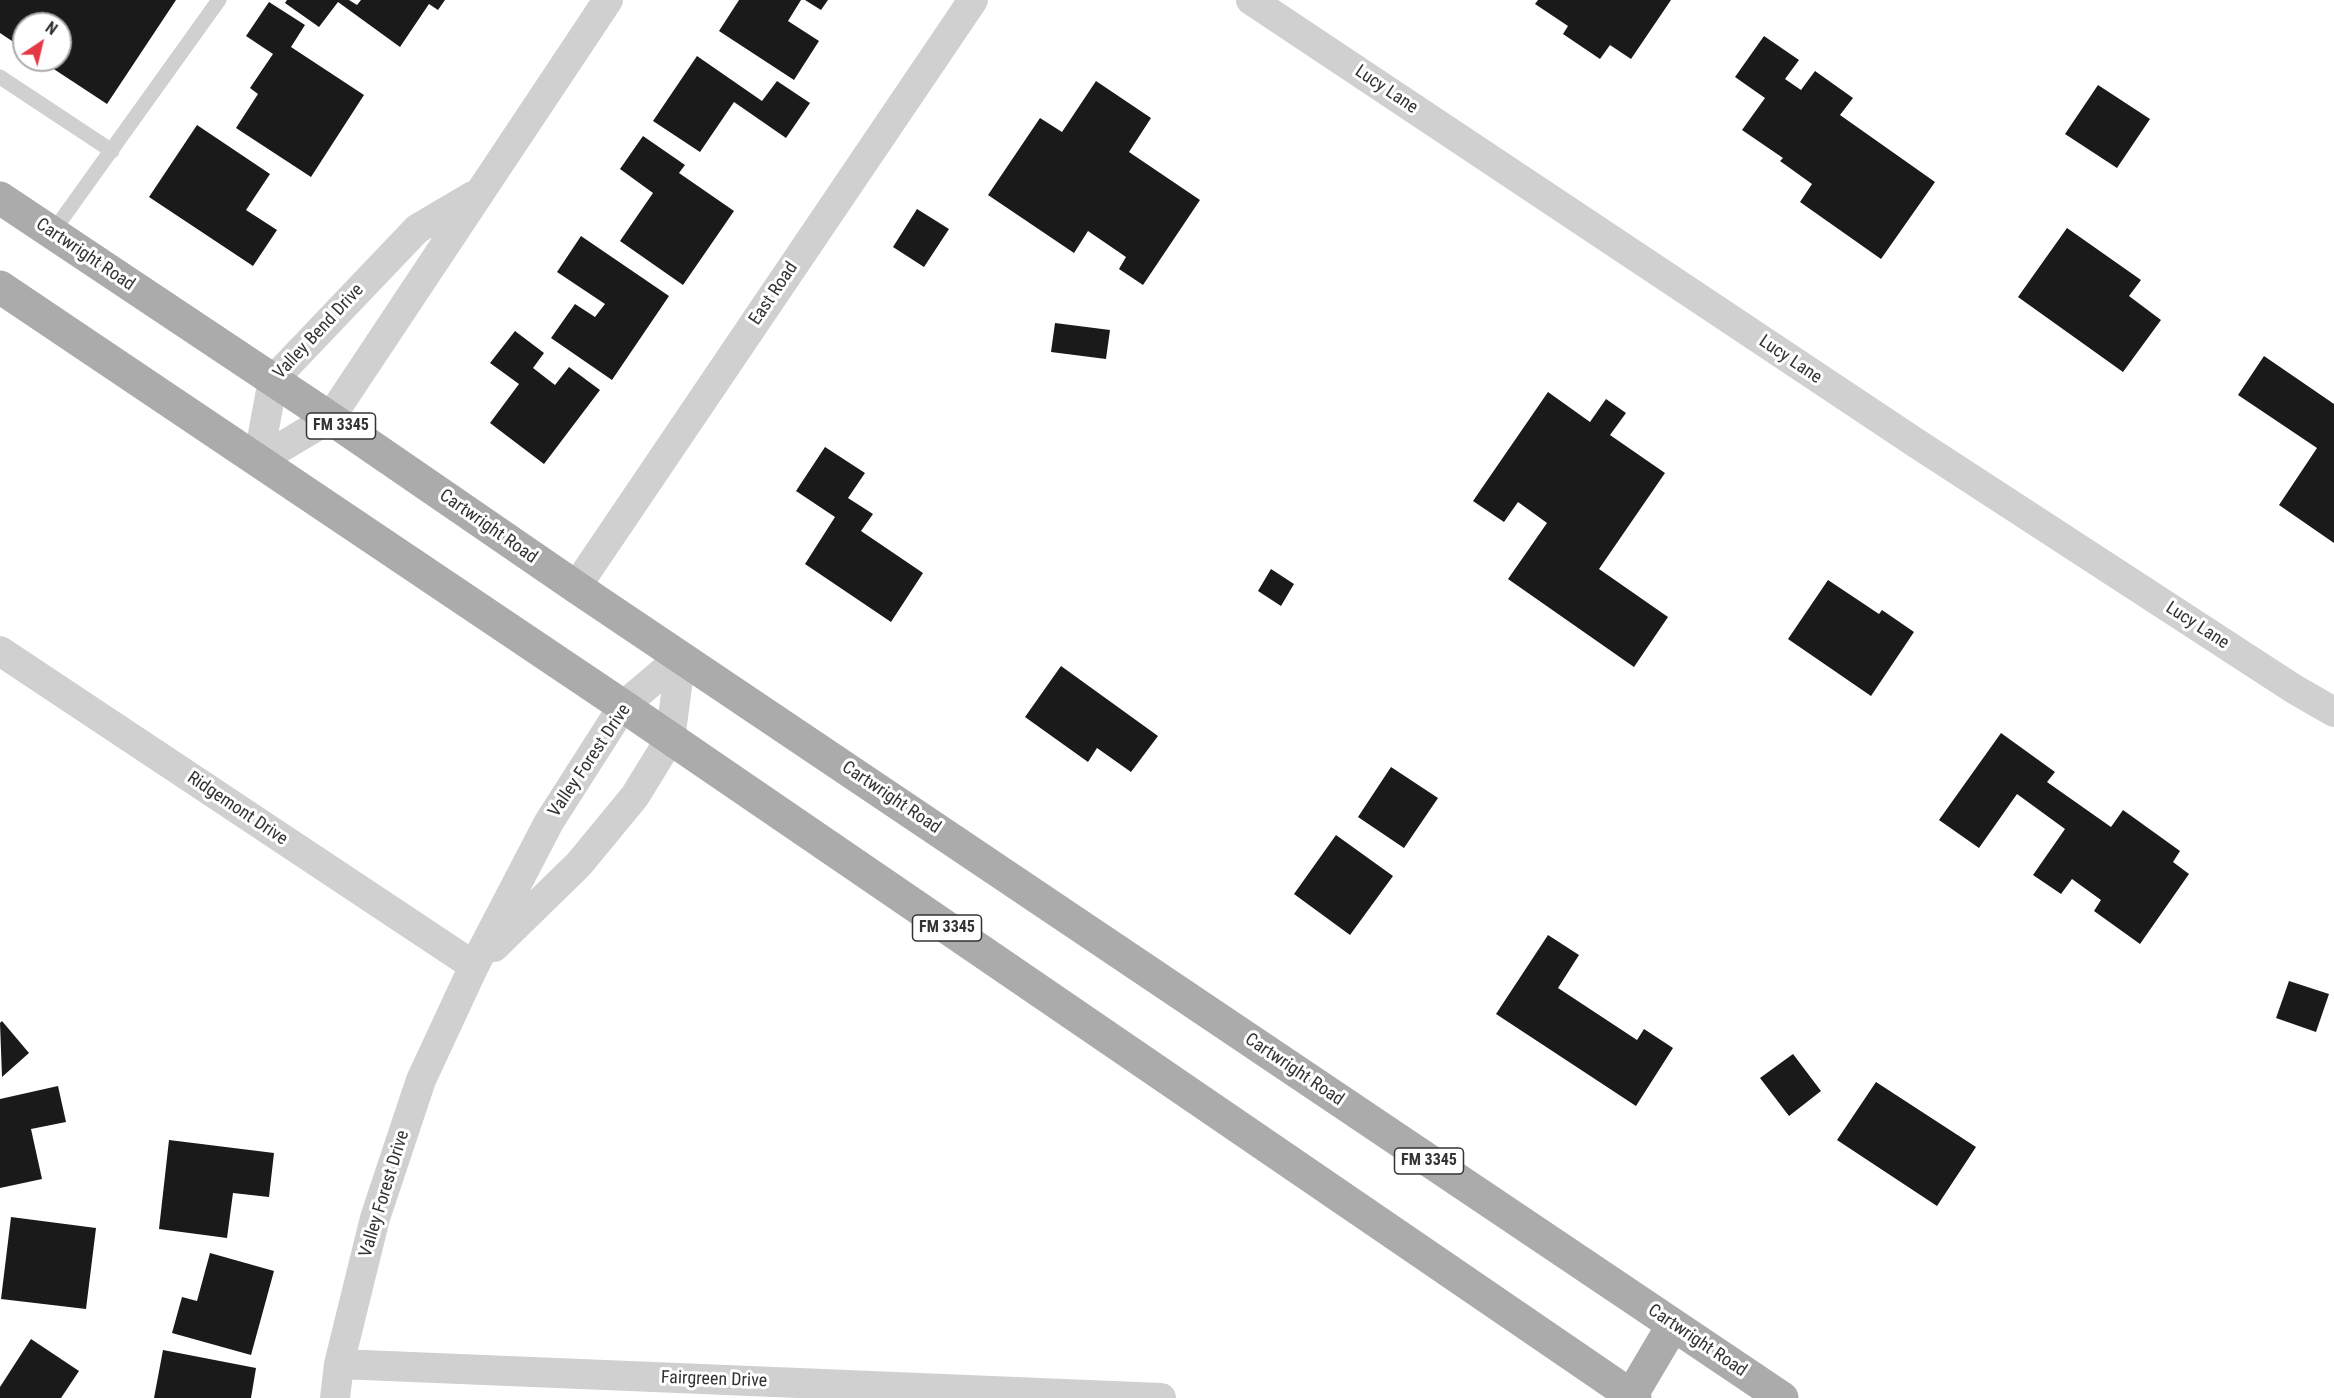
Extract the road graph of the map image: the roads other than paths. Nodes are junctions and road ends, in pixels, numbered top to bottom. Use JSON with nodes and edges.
{"nodes":[{"id":1,"x":219,"y":0,"type":"edge"},
{"id":2,"x":608,"y":0,"type":"edge"},
{"id":3,"x":973,"y":0,"type":"edge"},
{"id":4,"x":1251,"y":0,"type":"edge"},
{"id":5,"x":0,"y":77,"type":"edge"},
{"id":6,"x":112,"y":151,"type":"junction"},
{"id":7,"x":478,"y":193,"type":"junction"},
{"id":8,"x":0,"y":198,"type":"edge"},
{"id":9,"x":52,"y":233,"type":"junction"},
{"id":10,"x":0,"y":287,"type":"edge"},
{"id":11,"x":273,"y":380,"type":"junction"},
{"id":12,"x":330,"y":418,"type":"junction"},
{"id":13,"x":258,"y":461,"type":"junction"},
{"id":14,"x":576,"y":587,"type":"junction"},
{"id":15,"x":0,"y":651,"type":"edge"},
{"id":16,"x":681,"y":657,"type":"junction"},
{"id":17,"x":623,"y":706,"type":"junction"},
{"id":18,"x":2334,"y":712,"type":"edge"},
{"id":19,"x":670,"y":739,"type":"junction"},
{"id":20,"x":474,"y":966,"type":"junction"},
{"id":21,"x":1673,"y":1325,"type":"junction"},
{"id":22,"x":339,"y":1364,"type":"junction"},
{"id":23,"x":1633,"y":1397,"type":"edge"},
{"id":24,"x":335,"y":1398,"type":"edge"},
{"id":25,"x":1161,"y":1398,"type":"edge"},
{"id":26,"x":1782,"y":1398,"type":"edge"}],
"edges":[{"from":1,"to":6,"type":"lane"},
{"from":2,"to":7,"type":"street","name":"Valley Bend Drive"},
{"from":3,"to":14,"type":"street","name":"East Road"},
{"from":4,"to":18,"type":"street","name":"Lucy Lane"},
{"from":5,"to":6,"type":"lane"},
{"from":6,"to":9,"type":"lane"},
{"from":7,"to":11,"type":"street","name":"Valley Bend Drive"},
{"from":7,"to":12,"type":"street","name":"Valley Bend Drive"},
{"from":8,"to":9,"type":"main road","name":"Cartwright Road","number":"FM 3345"},
{"from":9,"to":11,"type":"main road","name":"Cartwright Road","number":"FM 3345"},
{"from":10,"to":13,"type":"main road","number":"FM 3345"},
{"from":11,"to":12,"type":"main road","name":"Cartwright Road","number":"FM 3345"},
{"from":11,"to":13,"type":"street","name":"Valley Bend Drive"},
{"from":12,"to":13,"type":"street","name":"Valley Bend Drive"},
{"from":12,"to":14,"type":"main road","name":"Cartwright Road","number":"FM 3345"},
{"from":13,"to":17,"type":"main road","number":"FM 3345"},
{"from":14,"to":16,"type":"main road","name":"Cartwright Road","number":"FM 3345"},
{"from":15,"to":20,"type":"street","name":"Ridgemont Drive"},
{"from":16,"to":17,"type":"street","name":"Valley Forest Drive"},
{"from":16,"to":19,"type":"street","name":"Valley Forest Drive"},
{"from":16,"to":21,"type":"main road","name":"Cartwright Road","number":"FM 3345"},
{"from":17,"to":19,"type":"main road","number":"FM 3345"},
{"from":17,"to":20,"type":"street","name":"Valley Forest Drive"},
{"from":19,"to":20,"type":"street","name":"Valley Forest Drive"},
{"from":19,"to":23,"type":"main road","number":"FM 3345"},
{"from":20,"to":22,"type":"street","name":"Valley Forest Drive"},
{"from":21,"to":23,"type":"main road"},
{"from":21,"to":26,"type":"main road","name":"Cartwright Road","number":"FM 3345"},
{"from":22,"to":24,"type":"street","name":"Valley Forest Drive"},
{"from":22,"to":25,"type":"street","name":"Fairgreen Drive"}]}
